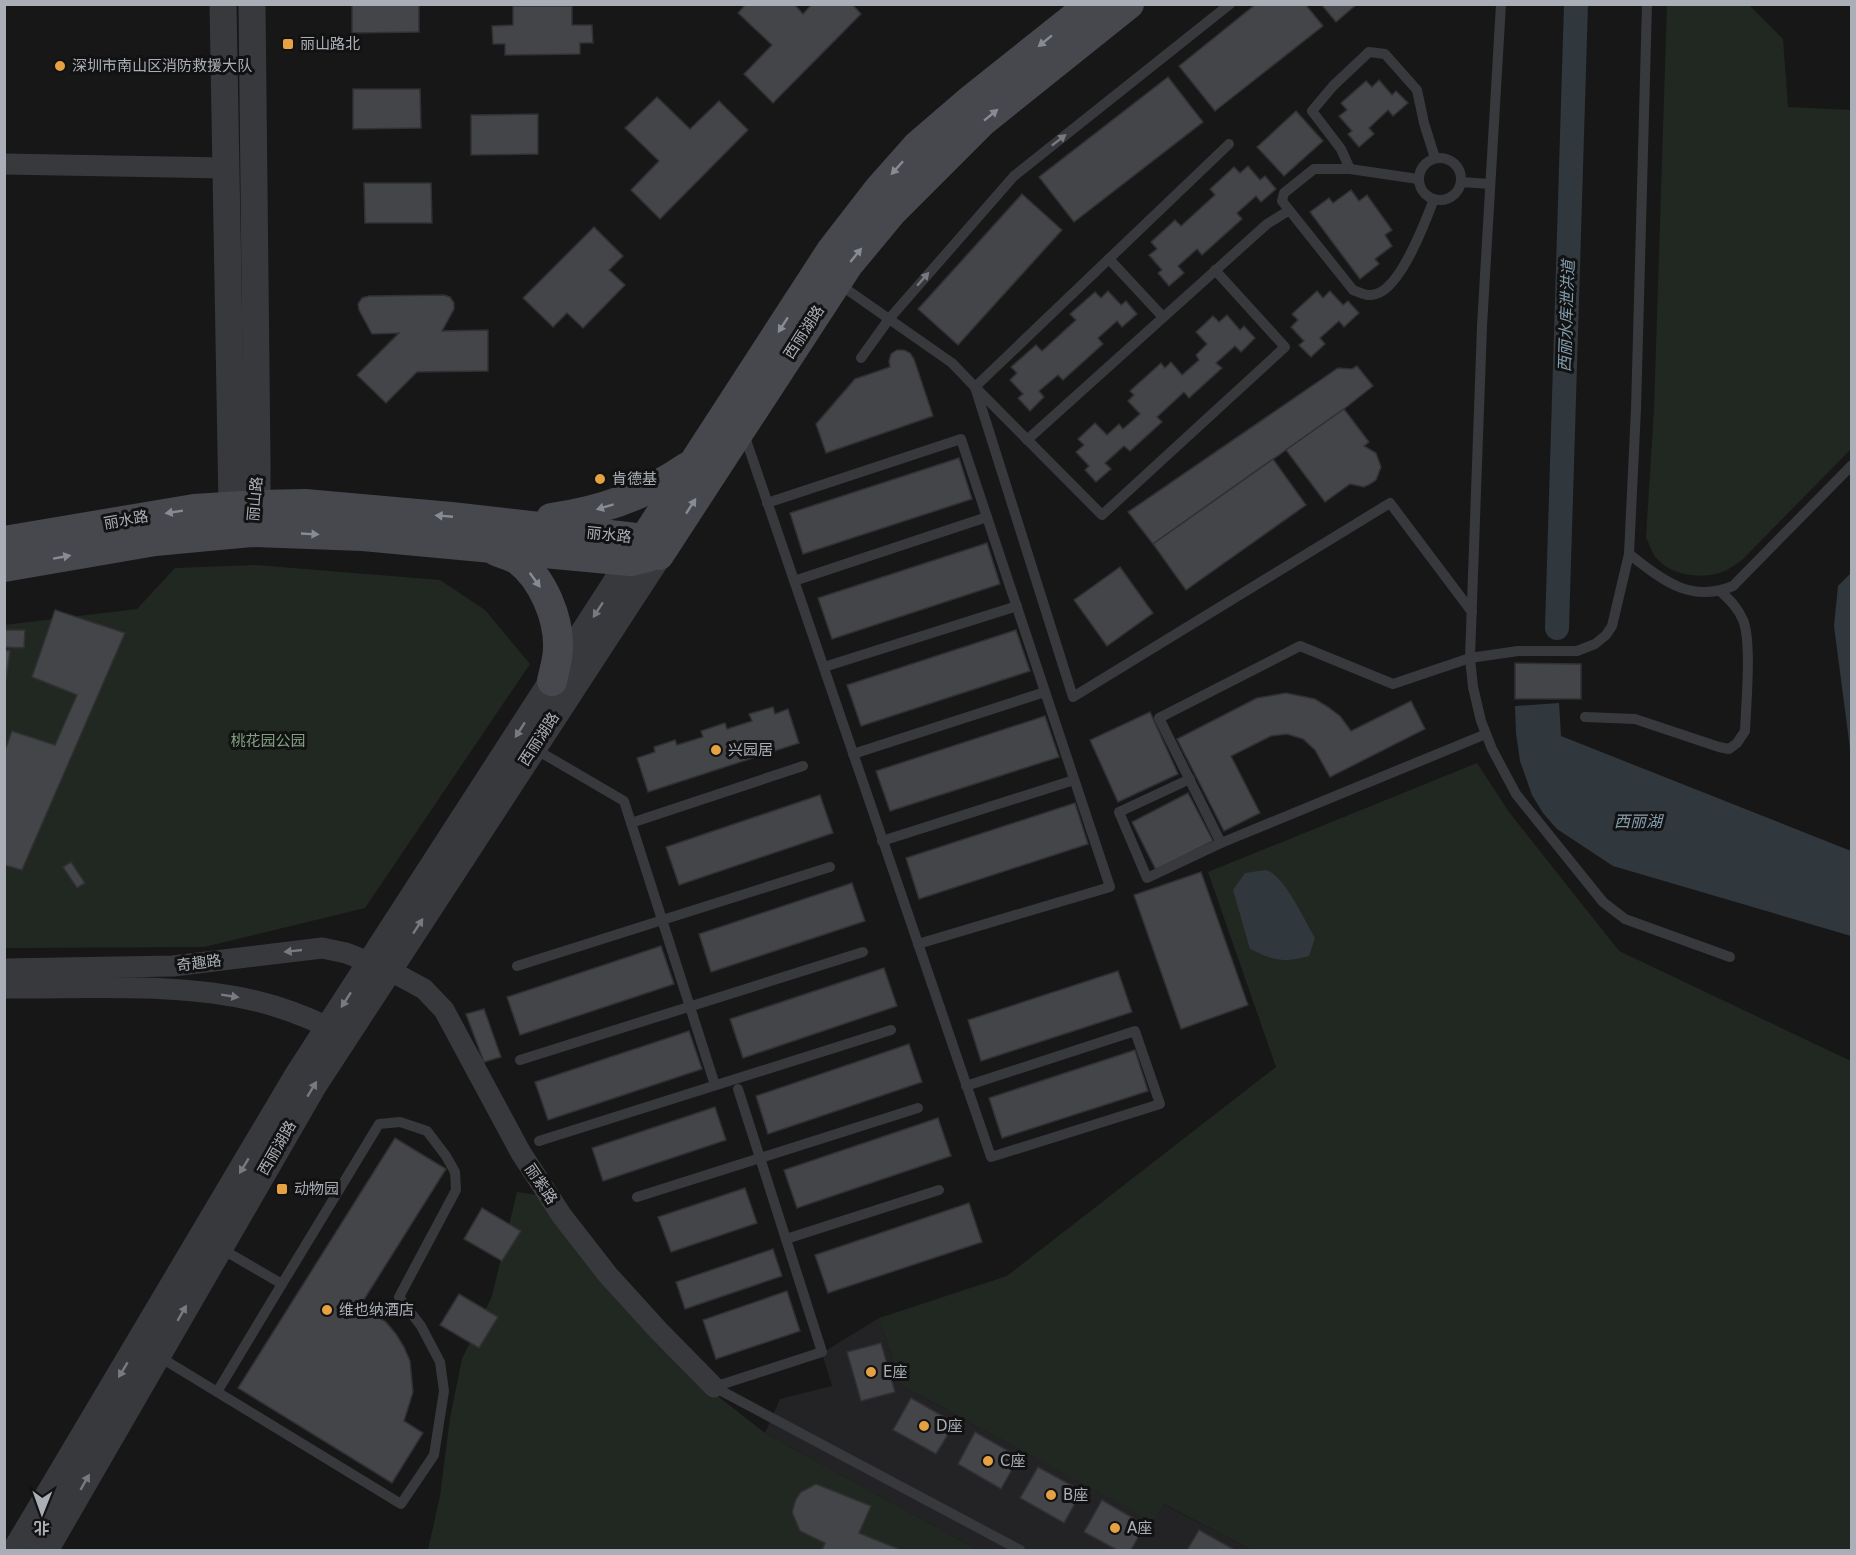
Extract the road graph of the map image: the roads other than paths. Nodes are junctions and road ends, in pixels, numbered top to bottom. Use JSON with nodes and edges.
{"nodes":[{"id":1,"x":223,"y":4,"type":"edge"},
{"id":2,"x":252,"y":4,"type":"edge"},
{"id":3,"x":1091,"y":4,"type":"edge"},
{"id":4,"x":1129,"y":4,"type":"edge"},
{"id":5,"x":1230,"y":4,"type":"edge"},
{"id":6,"x":1501,"y":4,"type":"edge"},
{"id":7,"x":1647,"y":4,"type":"edge"},
{"id":8,"x":1229,"y":144,"type":"dead end"},
{"id":9,"x":1435,"y":159,"type":"junction"},
{"id":10,"x":4,"y":164,"type":"edge"},
{"id":11,"x":226,"y":168,"type":"junction"},
{"id":12,"x":1350,"y":169,"type":"junction"},
{"id":13,"x":1419,"y":179,"type":"junction"},
{"id":14,"x":1461,"y":182,"type":"junction"},
{"id":15,"x":1490,"y":184,"type":"junction"},
{"id":16,"x":1434,"y":199,"type":"junction"},
{"id":17,"x":1288,"y":211,"type":"junction"},
{"id":18,"x":1109,"y":259,"type":"junction"},
{"id":19,"x":1215,"y":270,"type":"junction"},
{"id":20,"x":837,"y":282,"type":"junction"},
{"id":21,"x":1163,"y":317,"type":"junction"},
{"id":22,"x":889,"y":319,"type":"junction"},
{"id":23,"x":861,"y":358,"type":"dead end"},
{"id":24,"x":975,"y":387,"type":"junction"},
{"id":25,"x":742,"y":428,"type":"junction"},
{"id":26,"x":1027,"y":440,"type":"junction"},
{"id":27,"x":694,"y":462,"type":"junction"},
{"id":28,"x":1851,"y":465,"type":"edge"},
{"id":29,"x":767,"y":503,"type":"junction"},
{"id":30,"x":247,"y":514,"type":"junction"},
{"id":31,"x":987,"y":517,"type":"junction"},
{"id":32,"x":495,"y":535,"type":"junction"},
{"id":33,"x":4,"y":541,"type":"edge"},
{"id":34,"x":645,"y":552,"type":"junction"},
{"id":35,"x":1629,"y":554,"type":"junction"},
{"id":36,"x":4,"y":567,"type":"edge"},
{"id":37,"x":794,"y":581,"type":"junction"},
{"id":38,"x":1720,"y":591,"type":"junction"},
{"id":39,"x":1017,"y":606,"type":"junction"},
{"id":40,"x":1472,"y":612,"type":"junction"},
{"id":41,"x":1470,"y":658,"type":"junction"},
{"id":42,"x":824,"y":667,"type":"junction"},
{"id":43,"x":552,"y":681,"type":"junction"},
{"id":44,"x":1045,"y":692,"type":"junction"},
{"id":45,"x":1585,"y":717,"type":"dead end"},
{"id":46,"x":1486,"y":734,"type":"junction"},
{"id":47,"x":534,"y":748,"type":"junction"},
{"id":48,"x":853,"y":754,"type":"junction"},
{"id":49,"x":803,"y":766,"type":"dead end"},
{"id":50,"x":1190,"y":779,"type":"junction"},
{"id":51,"x":1074,"y":780,"type":"junction"},
{"id":52,"x":631,"y":823,"type":"junction"},
{"id":53,"x":882,"y":841,"type":"junction"},
{"id":54,"x":1221,"y":843,"type":"junction"},
{"id":55,"x":830,"y":867,"type":"dead end"},
{"id":56,"x":662,"y":920,"type":"junction"},
{"id":57,"x":918,"y":944,"type":"junction"},
{"id":58,"x":863,"y":952,"type":"dead end"},
{"id":59,"x":1730,"y":957,"type":"dead end"},
{"id":60,"x":517,"y":966,"type":"dead end"},
{"id":61,"x":379,"y":967,"type":"junction"},
{"id":62,"x":4,"y":969,"type":"edge"},
{"id":63,"x":4,"y":988,"type":"edge"},
{"id":64,"x":689,"y":1007,"type":"junction"},
{"id":65,"x":891,"y":1030,"type":"dead end"},
{"id":66,"x":337,"y":1031,"type":"junction"},
{"id":67,"x":520,"y":1060,"type":"dead end"},
{"id":68,"x":715,"y":1085,"type":"junction"},
{"id":69,"x":966,"y":1086,"type":"junction"},
{"id":70,"x":738,"y":1089,"type":"dead end"},
{"id":71,"x":918,"y":1108,"type":"dead end"},
{"id":72,"x":539,"y":1141,"type":"dead end"},
{"id":73,"x":760,"y":1158,"type":"junction"},
{"id":74,"x":939,"y":1190,"type":"dead end"},
{"id":75,"x":637,"y":1197,"type":"dead end"},
{"id":76,"x":786,"y":1239,"type":"junction"},
{"id":77,"x":220,"y":1248,"type":"junction"},
{"id":78,"x":282,"y":1284,"type":"junction"},
{"id":79,"x":158,"y":1356,"type":"junction"},
{"id":80,"x":714,"y":1387,"type":"junction"},
{"id":81,"x":217,"y":1392,"type":"junction"},
{"id":82,"x":16,"y":1551,"type":"edge"},
{"id":83,"x":45,"y":1551,"type":"edge"},
{"id":84,"x":1020,"y":1551,"type":"edge"}],
"edges":[{"from":1,"to":11,"type":"street","name":"丽山路"},
{"from":2,"to":30,"type":"street","name":"丽山路"},
{"from":3,"to":27,"type":"main road","name":"西丽湖路","one_way":true},
{"from":20,"to":4,"type":"main road","name":"西丽湖路","one_way":true},
{"from":22,"to":5,"type":"lane","one_way":true},
{"from":6,"to":15,"type":"lane"},
{"from":7,"to":35,"type":"lane"},
{"from":8,"to":18,"type":"lane"},
{"from":9,"to":12,"type":"lane"},
{"from":9,"to":13,"type":"lane"},
{"from":9,"to":14,"type":"lane"},
{"from":10,"to":11,"type":"street"},
{"from":11,"to":30,"type":"street","name":"丽山路"},
{"from":12,"to":13,"type":"lane"},
{"from":12,"to":17,"type":"lane"},
{"from":13,"to":16,"type":"lane"},
{"from":14,"to":15,"type":"lane"},
{"from":14,"to":16,"type":"lane"},
{"from":15,"to":40,"type":"lane"},
{"from":16,"to":17,"type":"lane"},
{"from":17,"to":19,"type":"lane"},
{"from":18,"to":21,"type":"lane"},
{"from":18,"to":24,"type":"lane"},
{"from":19,"to":21,"type":"lane"},
{"from":19,"to":26,"type":"lane"},
{"from":20,"to":22,"type":"lane"},
{"from":20,"to":25,"type":"main road","name":"西丽湖路"},
{"from":21,"to":26,"type":"lane"},
{"from":22,"to":23,"type":"lane"},
{"from":22,"to":24,"type":"lane"},
{"from":24,"to":26,"type":"lane"},
{"from":24,"to":40,"type":"lane"},
{"from":25,"to":29,"type":"lane"},
{"from":34,"to":25,"type":"main road","name":"西丽湖路","one_way":true},
{"from":27,"to":32,"type":"main road","one_way":true},
{"from":27,"to":34,"type":"main road","name":"西丽湖路"},
{"from":28,"to":38,"type":"lane"},
{"from":29,"to":31,"type":"lane"},
{"from":29,"to":37,"type":"lane"},
{"from":30,"to":32,"type":"main road","name":"丽水路"},
{"from":30,"to":33,"type":"main road","name":"丽水路","one_way":true},
{"from":36,"to":30,"type":"main road","name":"丽水路","one_way":true},
{"from":31,"to":37,"type":"lane"},
{"from":31,"to":39,"type":"lane"},
{"from":32,"to":34,"type":"main road","name":"丽水路"},
{"from":32,"to":43,"type":"main road","one_way":true},
{"from":34,"to":43,"type":"street","name":"西丽湖路","one_way":true},
{"from":34,"to":47,"type":"street","name":"西丽湖路"},
{"from":35,"to":38,"type":"lane"},
{"from":35,"to":41,"type":"lane"},
{"from":37,"to":42,"type":"lane"},
{"from":38,"to":45,"type":"lane"},
{"from":39,"to":42,"type":"lane"},
{"from":39,"to":44,"type":"lane"},
{"from":40,"to":41,"type":"lane"},
{"from":41,"to":46,"type":"lane"},
{"from":41,"to":50,"type":"lane"},
{"from":42,"to":48,"type":"lane"},
{"from":43,"to":61,"type":"street","name":"西丽湖路","one_way":true},
{"from":44,"to":48,"type":"lane"},
{"from":44,"to":51,"type":"lane"},
{"from":46,"to":54,"type":"lane"},
{"from":46,"to":59,"type":"lane"},
{"from":47,"to":52,"type":"lane"},
{"from":61,"to":47,"type":"street","name":"西丽湖路","one_way":true},
{"from":48,"to":53,"type":"lane"},
{"from":49,"to":52,"type":"lane"},
{"from":50,"to":54,"type":"lane"},
{"from":50,"to":54,"type":"lane"},
{"from":51,"to":53,"type":"lane"},
{"from":51,"to":57,"type":"lane"},
{"from":52,"to":56,"type":"lane"},
{"from":53,"to":57,"type":"lane"},
{"from":55,"to":56,"type":"lane"},
{"from":56,"to":60,"type":"lane"},
{"from":56,"to":64,"type":"lane"},
{"from":57,"to":69,"type":"lane"},
{"from":58,"to":64,"type":"lane"},
{"from":61,"to":62,"type":"street","name":"奇趣路","one_way":true},
{"from":61,"to":66,"type":"street","name":"西丽湖路"},
{"from":61,"to":80,"type":"street","name":"丽紫路"},
{"from":63,"to":66,"type":"street","name":"奇趣路","one_way":true},
{"from":64,"to":67,"type":"lane"},
{"from":64,"to":68,"type":"lane"},
{"from":65,"to":68,"type":"lane"},
{"from":77,"to":66,"type":"street","name":"西丽湖路","one_way":true},
{"from":66,"to":82,"type":"street","name":"西丽湖路","one_way":true},
{"from":68,"to":72,"type":"lane"},
{"from":69,"to":69,"type":"lane"},
{"from":70,"to":73,"type":"lane"},
{"from":71,"to":73,"type":"lane"},
{"from":73,"to":75,"type":"lane"},
{"from":73,"to":76,"type":"lane"},
{"from":74,"to":76,"type":"lane"},
{"from":76,"to":80,"type":"lane"},
{"from":77,"to":78,"type":"lane"},
{"from":79,"to":77,"type":"street","name":"西丽湖路","one_way":true},
{"from":78,"to":81,"type":"lane"},
{"from":78,"to":81,"type":"lane"},
{"from":79,"to":81,"type":"lane"},
{"from":83,"to":79,"type":"street","name":"西丽湖路","one_way":true},
{"from":80,"to":84,"type":"lane"}]}
